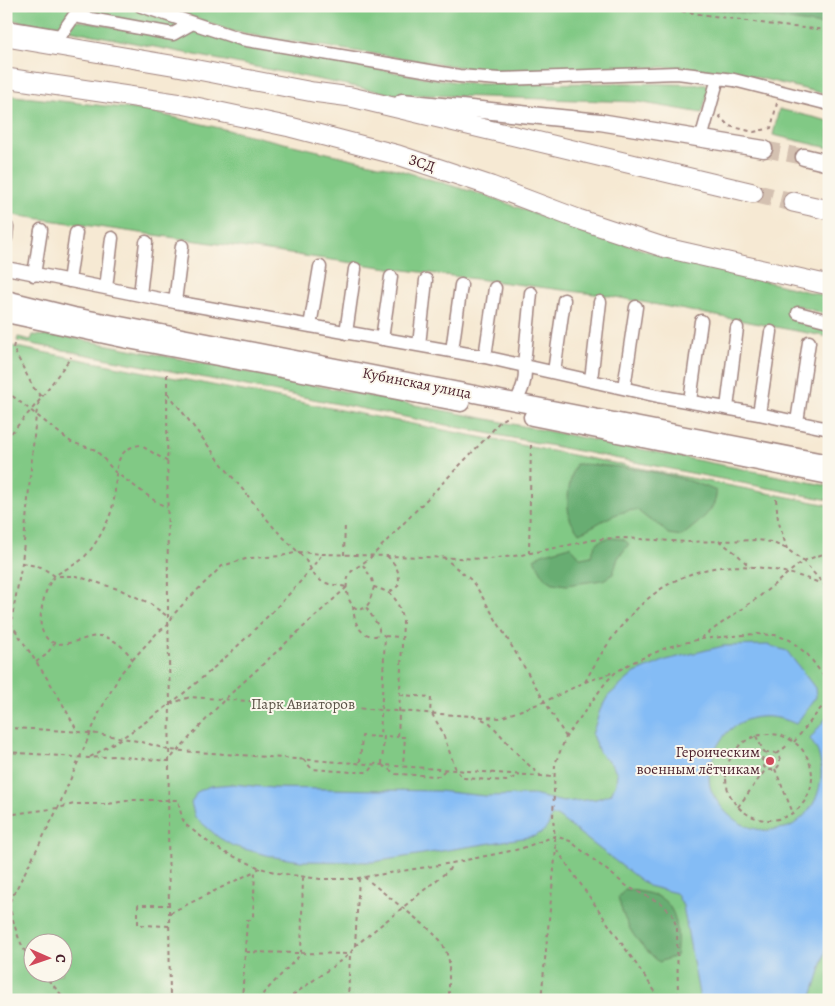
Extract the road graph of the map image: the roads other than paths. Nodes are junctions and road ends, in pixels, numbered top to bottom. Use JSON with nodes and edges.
{"nodes":[{"id":1,"x":141,"y":6,"type":"edge"},
{"id":2,"x":192,"y":24,"type":"junction"},
{"id":3,"x":6,"y":27,"type":"edge"},
{"id":4,"x":6,"y":37,"type":"edge"},
{"id":5,"x":6,"y":73,"type":"edge"},
{"id":6,"x":26,"y":76,"type":"dead end"},
{"id":7,"x":6,"y":78,"type":"edge"},
{"id":8,"x":718,"y":78,"type":"junction"},
{"id":9,"x":351,"y":97,"type":"junction"},
{"id":10,"x":829,"y":104,"type":"edge"},
{"id":11,"x":701,"y":139,"type":"junction"},
{"id":12,"x":764,"y":149,"type":"tunnel mouth"},
{"id":13,"x":804,"y":157,"type":"tunnel mouth"},
{"id":14,"x":829,"y":163,"type":"edge"},
{"id":15,"x":753,"y":193,"type":"tunnel mouth"},
{"id":16,"x":793,"y":202,"type":"tunnel mouth"},
{"id":17,"x":829,"y":210,"type":"edge"},
{"id":18,"x":7,"y":227,"type":"edge"},
{"id":19,"x":41,"y":230,"type":"dead end"},
{"id":20,"x":76,"y":233,"type":"dead end"},
{"id":21,"x":6,"y":238,"type":"edge"},
{"id":22,"x":112,"y":238,"type":"dead end"},
{"id":23,"x":146,"y":242,"type":"dead end"},
{"id":24,"x":182,"y":246,"type":"dead end"},
{"id":25,"x":320,"y":267,"type":"dead end"},
{"id":26,"x":6,"y":268,"type":"edge"},
{"id":27,"x":356,"y":269,"type":"dead end"},
{"id":28,"x":34,"y":274,"type":"junction"},
{"id":29,"x":391,"y":277,"type":"dead end"},
{"id":30,"x":426,"y":280,"type":"dead end"},
{"id":31,"x":69,"y":281,"type":"junction"},
{"id":32,"x":460,"y":285,"type":"dead end"},
{"id":33,"x":829,"y":285,"type":"edge"},
{"id":34,"x":106,"y":288,"type":"junction"},
{"id":35,"x":495,"y":288,"type":"dead end"},
{"id":36,"x":531,"y":293,"type":"dead end"},
{"id":37,"x":140,"y":295,"type":"junction"},
{"id":38,"x":6,"y":299,"type":"edge"},
{"id":39,"x":564,"y":300,"type":"dead end"},
{"id":40,"x":175,"y":302,"type":"junction"},
{"id":41,"x":600,"y":302,"type":"dead end"},
{"id":42,"x":636,"y":307,"type":"dead end"},
{"id":43,"x":798,"y":313,"type":"dead end"},
{"id":44,"x":6,"y":314,"type":"edge"},
{"id":45,"x":701,"y":321,"type":"dead end"},
{"id":46,"x":829,"y":321,"type":"edge"},
{"id":47,"x":310,"y":326,"type":"junction"},
{"id":48,"x":737,"y":328,"type":"dead end"},
{"id":49,"x":770,"y":332,"type":"dead end"},
{"id":50,"x":346,"y":333,"type":"junction"},
{"id":51,"x":382,"y":339,"type":"junction"},
{"id":52,"x":810,"y":342,"type":"dead end"},
{"id":53,"x":419,"y":345,"type":"junction"},
{"id":54,"x":452,"y":351,"type":"junction"},
{"id":55,"x":485,"y":357,"type":"junction"},
{"id":56,"x":524,"y":365,"type":"junction"},
{"id":57,"x":554,"y":372,"type":"junction"},
{"id":58,"x":591,"y":380,"type":"junction"},
{"id":59,"x":624,"y":388,"type":"junction"},
{"id":60,"x":690,"y":401,"type":"junction"},
{"id":61,"x":515,"y":407,"type":"junction"},
{"id":62,"x":726,"y":408,"type":"junction"},
{"id":63,"x":759,"y":414,"type":"junction"},
{"id":64,"x":797,"y":422,"type":"junction"},
{"id":65,"x":829,"y":429,"type":"edge"},
{"id":66,"x":829,"y":463,"type":"edge"},
{"id":67,"x":829,"y":476,"type":"edge"}],
"edges":[{"from":1,"to":2,"type":"lane"},
{"from":2,"to":3,"type":"lane"},
{"from":2,"to":8,"type":"lane"},
{"from":4,"to":9,"type":"highway"},
{"from":5,"to":6,"type":"lane"},
{"from":7,"to":33,"type":"highway","name":"ЗСД"},
{"from":8,"to":10,"type":"lane"},
{"from":8,"to":11,"type":"lane"},
{"from":9,"to":11,"type":"main road"},
{"from":9,"to":15,"type":"highway"},
{"from":11,"to":12,"type":"main road"},
{"from":13,"to":14,"type":"main road"},
{"from":16,"to":17,"type":"highway"},
{"from":18,"to":21,"type":"lane"},
{"from":19,"to":28,"type":"lane"},
{"from":20,"to":31,"type":"lane"},
{"from":22,"to":34,"type":"lane"},
{"from":23,"to":37,"type":"lane"},
{"from":24,"to":40,"type":"lane"},
{"from":25,"to":47,"type":"lane"},
{"from":26,"to":28,"type":"lane"},
{"from":27,"to":50,"type":"lane"},
{"from":28,"to":31,"type":"lane"},
{"from":29,"to":51,"type":"lane"},
{"from":30,"to":53,"type":"lane"},
{"from":31,"to":34,"type":"lane"},
{"from":32,"to":54,"type":"lane"},
{"from":34,"to":37,"type":"lane"},
{"from":35,"to":55,"type":"lane"},
{"from":36,"to":56,"type":"lane"},
{"from":37,"to":40,"type":"lane"},
{"from":38,"to":61,"type":"main road","name":"Кубинская улица"},
{"from":39,"to":57,"type":"lane"},
{"from":40,"to":47,"type":"lane"},
{"from":41,"to":58,"type":"lane"},
{"from":42,"to":59,"type":"lane"},
{"from":43,"to":46,"type":"lane"},
{"from":44,"to":61,"type":"main road","name":"Кубинская улица"},
{"from":45,"to":60,"type":"lane"},
{"from":47,"to":50,"type":"lane"},
{"from":48,"to":62,"type":"lane"},
{"from":49,"to":63,"type":"lane"},
{"from":50,"to":51,"type":"lane"},
{"from":51,"to":53,"type":"lane"},
{"from":52,"to":64,"type":"lane"},
{"from":53,"to":54,"type":"lane"},
{"from":54,"to":55,"type":"lane"},
{"from":55,"to":56,"type":"lane"},
{"from":56,"to":57,"type":"lane"},
{"from":56,"to":61,"type":"lane"},
{"from":57,"to":58,"type":"lane"},
{"from":58,"to":59,"type":"lane"},
{"from":59,"to":60,"type":"lane"},
{"from":60,"to":62,"type":"lane"},
{"from":61,"to":66,"type":"main road","name":"Кубинская улица"},
{"from":61,"to":67,"type":"main road","name":"Кубинская улица"},
{"from":62,"to":63,"type":"lane"},
{"from":63,"to":64,"type":"lane"},
{"from":64,"to":65,"type":"lane"}]}
